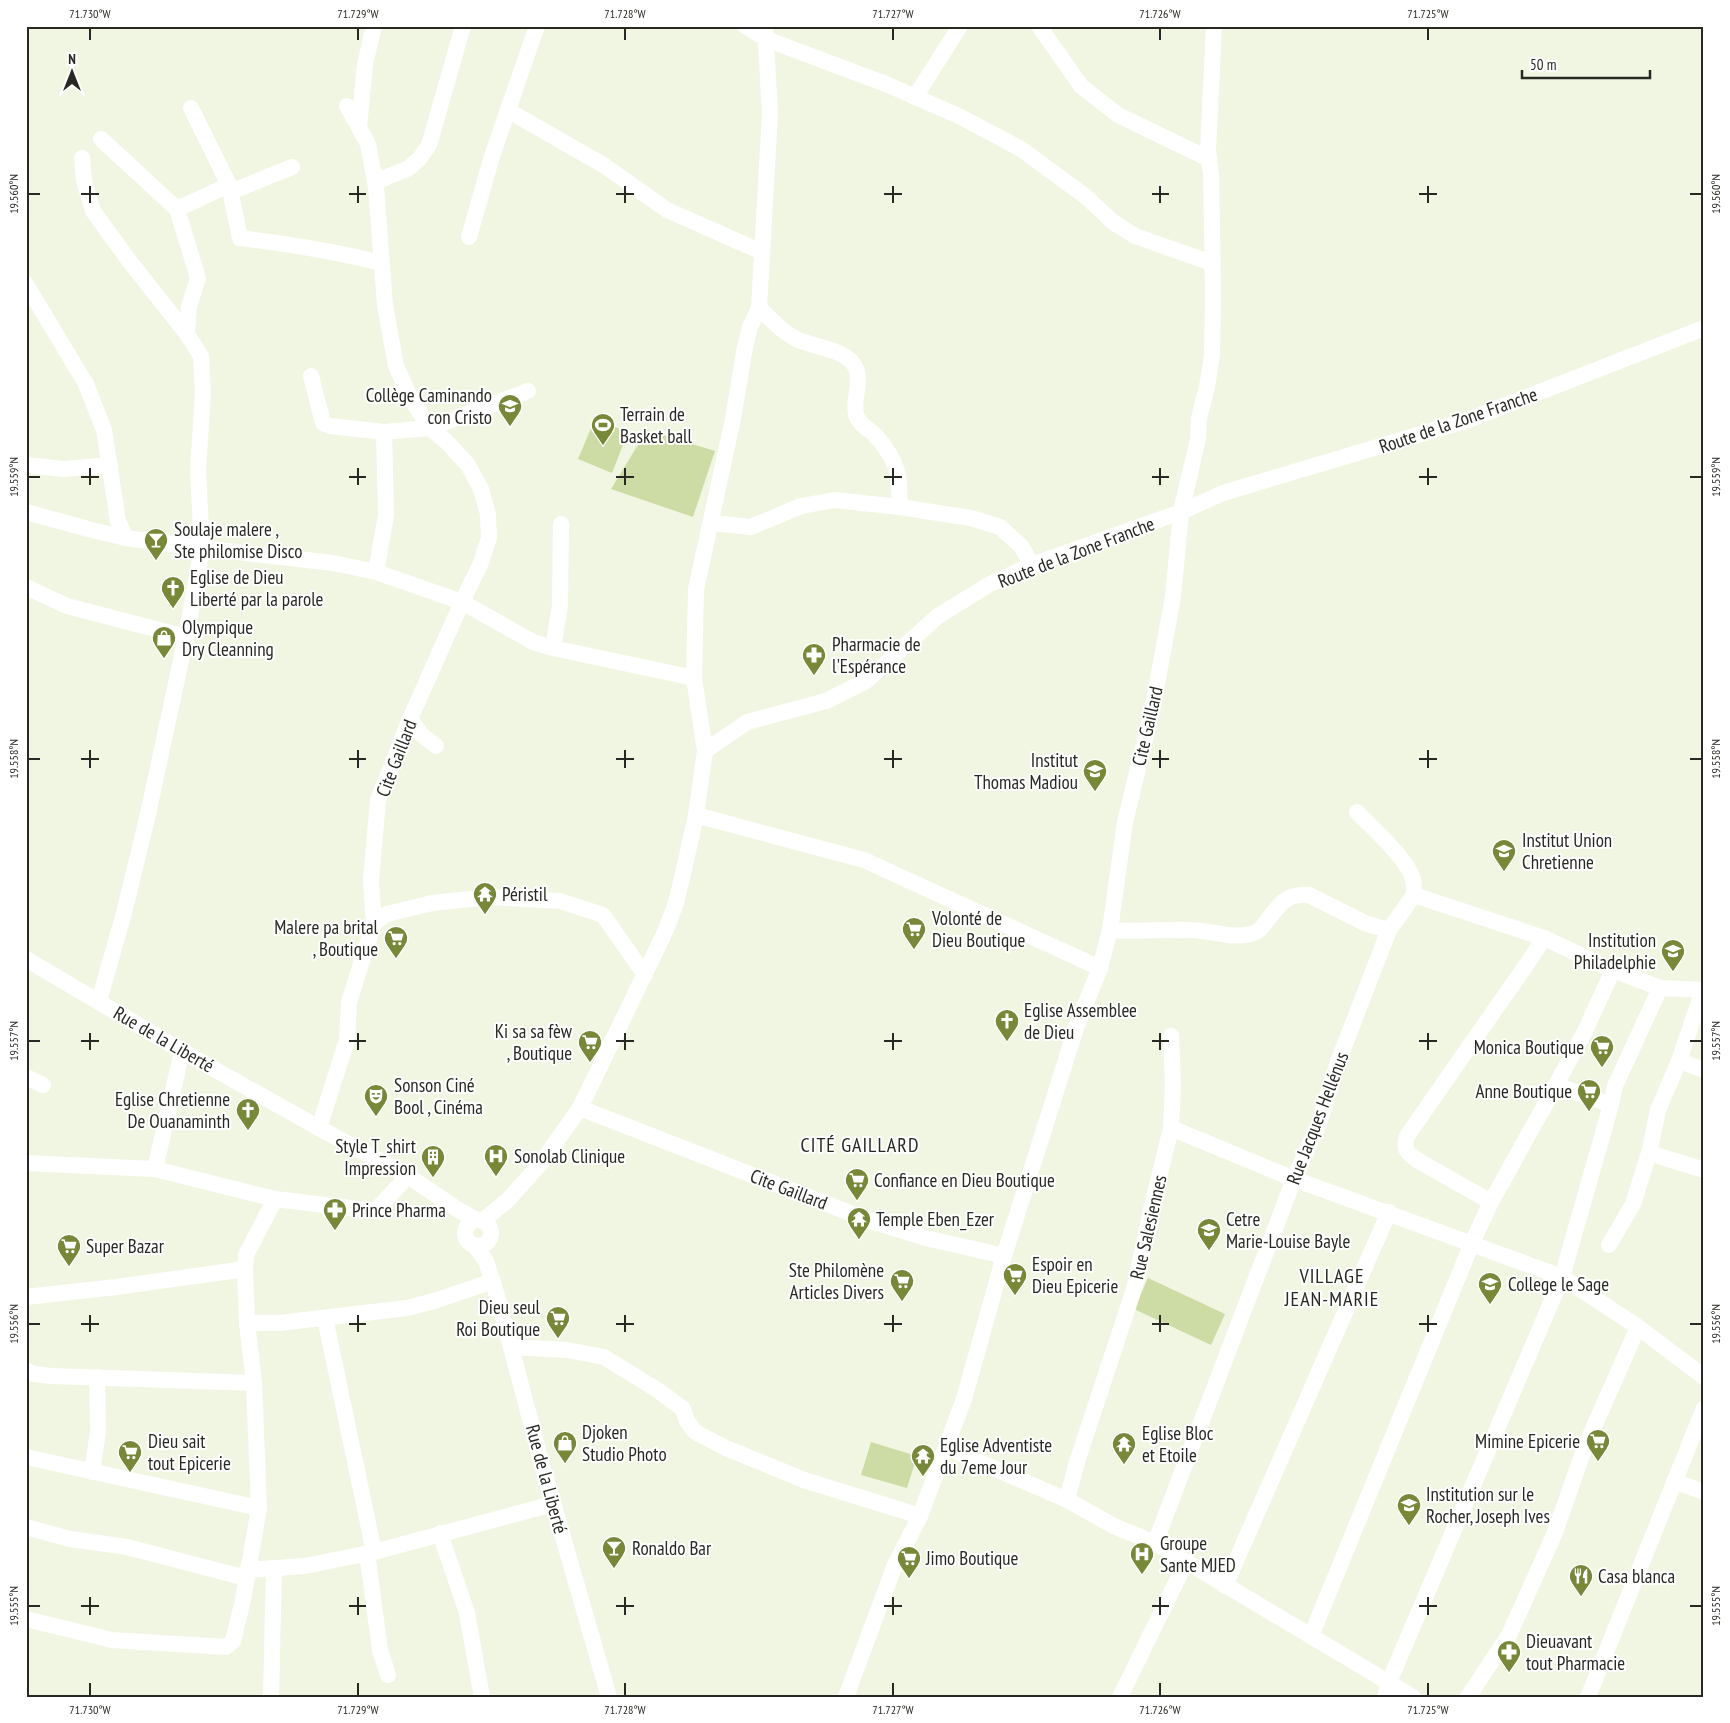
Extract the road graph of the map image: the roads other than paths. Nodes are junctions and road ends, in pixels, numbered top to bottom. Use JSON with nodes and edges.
{"nodes":[{"id":1,"x":374,"y":26,"type":"edge"},
{"id":2,"x":463,"y":26,"type":"edge"},
{"id":3,"x":537,"y":26,"type":"edge"},
{"id":4,"x":745,"y":26,"type":"edge"},
{"id":5,"x":960,"y":26,"type":"edge"},
{"id":6,"x":1039,"y":26,"type":"edge"},
{"id":7,"x":1214,"y":26,"type":"edge"},
{"id":8,"x":766,"y":33,"type":"edge"},
{"id":9,"x":915,"y":97,"type":"junction"},
{"id":10,"x":347,"y":106,"type":"dead end"},
{"id":11,"x":191,"y":108,"type":"dead end"},
{"id":12,"x":509,"y":111,"type":"junction"},
{"id":13,"x":359,"y":128,"type":"junction"},
{"id":14,"x":102,"y":138,"type":"dead end"},
{"id":15,"x":82,"y":158,"type":"dead end"},
{"id":16,"x":1209,"y":158,"type":"junction"},
{"id":17,"x":292,"y":167,"type":"dead end"},
{"id":18,"x":375,"y":182,"type":"junction"},
{"id":19,"x":230,"y":189,"type":"junction"},
{"id":20,"x":177,"y":208,"type":"junction"},
{"id":21,"x":469,"y":237,"type":"dead end"},
{"id":22,"x":762,"y":252,"type":"junction"},
{"id":23,"x":381,"y":263,"type":"junction"},
{"id":24,"x":1212,"y":263,"type":"junction"},
{"id":25,"x":26,"y":284,"type":"edge"},
{"id":26,"x":759,"y":308,"type":"junction"},
{"id":27,"x":1704,"y":328,"type":"edge"},
{"id":28,"x":187,"y":334,"type":"junction"},
{"id":29,"x":311,"y":376,"type":"dead end"},
{"id":30,"x":528,"y":391,"type":"dead end"},
{"id":31,"x":430,"y":428,"type":"junction"},
{"id":32,"x":384,"y":432,"type":"junction"},
{"id":33,"x":26,"y":465,"type":"edge"},
{"id":34,"x":110,"y":465,"type":"junction"},
{"id":35,"x":900,"y":507,"type":"junction"},
{"id":36,"x":26,"y":512,"type":"edge"},
{"id":37,"x":1181,"y":512,"type":"junction"},
{"id":38,"x":711,"y":523,"type":"junction"},
{"id":39,"x":562,"y":524,"type":"dead end"},
{"id":40,"x":126,"y":538,"type":"junction"},
{"id":41,"x":202,"y":548,"type":"junction"},
{"id":42,"x":1032,"y":565,"type":"junction"},
{"id":43,"x":376,"y":572,"type":"junction"},
{"id":44,"x":26,"y":587,"type":"edge"},
{"id":45,"x":462,"y":602,"type":"junction"},
{"id":46,"x":186,"y":637,"type":"junction"},
{"id":47,"x":554,"y":648,"type":"junction"},
{"id":48,"x":694,"y":678,"type":"junction"},
{"id":49,"x":410,"y":720,"type":"junction"},
{"id":50,"x":436,"y":746,"type":"dead end"},
{"id":51,"x":706,"y":751,"type":"junction"},
{"id":52,"x":1356,"y":812,"type":"dead end"},
{"id":53,"x":696,"y":816,"type":"junction"},
{"id":54,"x":1414,"y":895,"type":"junction"},
{"id":55,"x":374,"y":923,"type":"junction"},
{"id":56,"x":1110,"y":930,"type":"junction"},
{"id":57,"x":1389,"y":930,"type":"junction"},
{"id":58,"x":1544,"y":938,"type":"junction"},
{"id":59,"x":26,"y":959,"type":"edge"},
{"id":60,"x":1100,"y":968,"type":"junction"},
{"id":61,"x":1613,"y":970,"type":"junction"},
{"id":62,"x":645,"y":975,"type":"junction"},
{"id":63,"x":1660,"y":988,"type":"junction"},
{"id":64,"x":1703,"y":990,"type":"edge"},
{"id":65,"x":98,"y":1002,"type":"junction"},
{"id":66,"x":1171,"y":1036,"type":"dead end"},
{"id":67,"x":182,"y":1051,"type":"junction"},
{"id":68,"x":1679,"y":1061,"type":"junction"},
{"id":69,"x":1704,"y":1070,"type":"edge"},
{"id":70,"x":26,"y":1077,"type":"edge"},
{"id":71,"x":43,"y":1085,"type":"dead end"},
{"id":72,"x":1556,"y":1085,"type":"junction"},
{"id":73,"x":1611,"y":1105,"type":"junction"},
{"id":74,"x":580,"y":1108,"type":"junction"},
{"id":75,"x":319,"y":1128,"type":"junction"},
{"id":76,"x":1171,"y":1128,"type":"junction"},
{"id":77,"x":1649,"y":1153,"type":"junction"},
{"id":78,"x":26,"y":1163,"type":"edge"},
{"id":79,"x":155,"y":1170,"type":"junction"},
{"id":80,"x":1704,"y":1170,"type":"edge"},
{"id":81,"x":408,"y":1176,"type":"junction"},
{"id":82,"x":1294,"y":1178,"type":"junction"},
{"id":83,"x":275,"y":1199,"type":"junction"},
{"id":84,"x":1491,"y":1202,"type":"junction"},
{"id":85,"x":1389,"y":1212,"type":"junction"},
{"id":86,"x":480,"y":1231,"type":"junction"},
{"id":87,"x":1472,"y":1243,"type":"junction"},
{"id":88,"x":1609,"y":1245,"type":"dead end"},
{"id":89,"x":1004,"y":1256,"type":"junction"},
{"id":90,"x":245,"y":1269,"type":"junction"},
{"id":91,"x":1562,"y":1277,"type":"junction"},
{"id":92,"x":493,"y":1281,"type":"junction"},
{"id":93,"x":26,"y":1297,"type":"edge"},
{"id":94,"x":325,"y":1318,"type":"junction"},
{"id":95,"x":247,"y":1323,"type":"junction"},
{"id":96,"x":1638,"y":1327,"type":"junction"},
{"id":97,"x":512,"y":1347,"type":"junction"},
{"id":98,"x":26,"y":1370,"type":"edge"},
{"id":99,"x":97,"y":1377,"type":"junction"},
{"id":100,"x":1704,"y":1377,"type":"edge"},
{"id":101,"x":254,"y":1383,"type":"junction"},
{"id":102,"x":1704,"y":1408,"type":"edge"},
{"id":103,"x":946,"y":1448,"type":"junction"},
{"id":104,"x":26,"y":1457,"type":"edge"},
{"id":105,"x":92,"y":1472,"type":"junction"},
{"id":106,"x":1674,"y":1481,"type":"junction"},
{"id":107,"x":1704,"y":1492,"type":"edge"},
{"id":108,"x":1067,"y":1500,"type":"junction"},
{"id":109,"x":553,"y":1504,"type":"junction"},
{"id":110,"x":259,"y":1508,"type":"junction"},
{"id":111,"x":920,"y":1516,"type":"junction"},
{"id":112,"x":26,"y":1527,"type":"edge"},
{"id":113,"x":440,"y":1533,"type":"junction"},
{"id":114,"x":1155,"y":1543,"type":"junction"},
{"id":115,"x":370,"y":1552,"type":"junction"},
{"id":116,"x":1186,"y":1562,"type":"junction"},
{"id":117,"x":274,"y":1568,"type":"junction"},
{"id":118,"x":247,"y":1574,"type":"junction"},
{"id":119,"x":1225,"y":1586,"type":"junction"},
{"id":120,"x":26,"y":1619,"type":"edge"},
{"id":121,"x":1311,"y":1636,"type":"junction"},
{"id":122,"x":388,"y":1675,"type":"dead end"},
{"id":123,"x":1387,"y":1689,"type":"edge"},
{"id":124,"x":271,"y":1697,"type":"edge"},
{"id":125,"x":482,"y":1697,"type":"edge"},
{"id":126,"x":609,"y":1697,"type":"edge"},
{"id":127,"x":846,"y":1697,"type":"edge"},
{"id":128,"x":1120,"y":1697,"type":"edge"},
{"id":129,"x":1413,"y":1697,"type":"edge"},
{"id":130,"x":1468,"y":1697,"type":"edge"},
{"id":131,"x":1588,"y":1697,"type":"edge"}],
"edges":[{"from":1,"to":13,"type":"street"},
{"from":2,"to":18,"type":"street"},
{"from":3,"to":12,"type":"street"},
{"from":4,"to":8,"type":"street"},
{"from":5,"to":9,"type":"street"},
{"from":6,"to":16,"type":"street"},
{"from":7,"to":16,"type":"street","name":"Cite Gaillard"},
{"from":8,"to":9,"type":"street"},
{"from":8,"to":22,"type":"street"},
{"from":9,"to":24,"type":"street"},
{"from":10,"to":13,"type":"street","name":"Cite Gaillard"},
{"from":11,"to":19,"type":"street"},
{"from":12,"to":21,"type":"street"},
{"from":12,"to":22,"type":"street"},
{"from":13,"to":18,"type":"street","name":"Cite Gaillard"},
{"from":14,"to":20,"type":"street"},
{"from":15,"to":28,"type":"street"},
{"from":16,"to":24,"type":"street","name":"Cite Gaillard"},
{"from":17,"to":19,"type":"street"},
{"from":18,"to":23,"type":"street","name":"Cite Gaillard"},
{"from":19,"to":20,"type":"street"},
{"from":19,"to":23,"type":"street"},
{"from":20,"to":28,"type":"street"},
{"from":22,"to":26,"type":"street"},
{"from":23,"to":31,"type":"street","name":"Cite Gaillard"},
{"from":24,"to":37,"type":"street","name":"Cite Gaillard"},
{"from":25,"to":34,"type":"street"},
{"from":26,"to":35,"type":"street"},
{"from":26,"to":38,"type":"street"},
{"from":27,"to":37,"type":"street","name":"Route de la Zone Franche"},
{"from":28,"to":41,"type":"street"},
{"from":29,"to":32,"type":"street"},
{"from":30,"to":31,"type":"street"},
{"from":31,"to":32,"type":"street"},
{"from":31,"to":45,"type":"street","name":"Cite Gaillard"},
{"from":32,"to":43,"type":"street"},
{"from":33,"to":34,"type":"street"},
{"from":34,"to":40,"type":"street"},
{"from":35,"to":38,"type":"street"},
{"from":35,"to":42,"type":"street"},
{"from":36,"to":40,"type":"street"},
{"from":37,"to":42,"type":"street","name":"Route de la Zone Franche"},
{"from":37,"to":56,"type":"street","name":"Cite Gaillard"},
{"from":38,"to":48,"type":"street"},
{"from":39,"to":47,"type":"street"},
{"from":40,"to":41,"type":"street"},
{"from":41,"to":43,"type":"street"},
{"from":41,"to":46,"type":"street"},
{"from":42,"to":51,"type":"street","name":"Route de la Zone Franche"},
{"from":43,"to":45,"type":"street"},
{"from":44,"to":46,"type":"street"},
{"from":45,"to":47,"type":"street"},
{"from":45,"to":49,"type":"street","name":"Cite Gaillard"},
{"from":46,"to":65,"type":"street"},
{"from":47,"to":48,"type":"street"},
{"from":48,"to":51,"type":"street"},
{"from":49,"to":50,"type":"street"},
{"from":49,"to":55,"type":"street","name":"Cite Gaillard"},
{"from":51,"to":53,"type":"street"},
{"from":52,"to":54,"type":"street"},
{"from":53,"to":60,"type":"street"},
{"from":53,"to":62,"type":"street"},
{"from":54,"to":57,"type":"street","name":"Rue Jacques Hellénus"},
{"from":54,"to":58,"type":"street"},
{"from":55,"to":62,"type":"street"},
{"from":55,"to":75,"type":"street","name":"Cite Gaillard"},
{"from":56,"to":57,"type":"street"},
{"from":56,"to":60,"type":"street","name":"Cite Gaillard"},
{"from":57,"to":82,"type":"street","name":"Rue Jacques Hellénus"},
{"from":58,"to":61,"type":"street"},
{"from":58,"to":84,"type":"street"},
{"from":59,"to":65,"type":"street","name":"Rue de la Liberté"},
{"from":60,"to":89,"type":"street","name":"Cite Gaillard"},
{"from":61,"to":63,"type":"street"},
{"from":61,"to":72,"type":"street"},
{"from":62,"to":74,"type":"street"},
{"from":63,"to":64,"type":"street"},
{"from":63,"to":73,"type":"street"},
{"from":64,"to":68,"type":"street"},
{"from":65,"to":67,"type":"street","name":"Rue de la Liberté"},
{"from":66,"to":76,"type":"street","name":"Rue Salesiennes"},
{"from":67,"to":75,"type":"street","name":"Rue de la Liberté"},
{"from":67,"to":79,"type":"street"},
{"from":68,"to":69,"type":"street"},
{"from":68,"to":77,"type":"street"},
{"from":70,"to":71,"type":"street"},
{"from":72,"to":73,"type":"street"},
{"from":72,"to":84,"type":"street"},
{"from":73,"to":91,"type":"street"},
{"from":74,"to":86,"type":"street"},
{"from":74,"to":89,"type":"street","name":"Cite Gaillard"},
{"from":75,"to":81,"type":"street","name":"Rue de la Liberté"},
{"from":76,"to":82,"type":"street"},
{"from":76,"to":108,"type":"street","name":"Rue Salesiennes"},
{"from":77,"to":80,"type":"street"},
{"from":77,"to":88,"type":"street"},
{"from":78,"to":79,"type":"street"},
{"from":79,"to":83,"type":"street"},
{"from":81,"to":83,"type":"street"},
{"from":81,"to":86,"type":"street","name":"Rue de la Liberté"},
{"from":82,"to":85,"type":"street"},
{"from":82,"to":114,"type":"street","name":"Rue Jacques Hellénus"},
{"from":83,"to":90,"type":"street"},
{"from":84,"to":87,"type":"street"},
{"from":85,"to":87,"type":"street"},
{"from":85,"to":119,"type":"street"},
{"from":86,"to":92,"type":"street","name":"Rue de la Liberté"},
{"from":87,"to":91,"type":"street"},
{"from":87,"to":121,"type":"street"},
{"from":89,"to":103,"type":"street","name":"Cite Gaillard"},
{"from":90,"to":93,"type":"street"},
{"from":90,"to":95,"type":"street"},
{"from":91,"to":96,"type":"street"},
{"from":91,"to":123,"type":"street"},
{"from":92,"to":94,"type":"street"},
{"from":92,"to":97,"type":"street","name":"Rue de la Liberté"},
{"from":94,"to":95,"type":"street"},
{"from":94,"to":115,"type":"street"},
{"from":95,"to":101,"type":"street"},
{"from":96,"to":100,"type":"street"},
{"from":96,"to":130,"type":"street"},
{"from":97,"to":109,"type":"street","name":"Rue de la Liberté"},
{"from":97,"to":111,"type":"street"},
{"from":98,"to":99,"type":"street"},
{"from":99,"to":101,"type":"street"},
{"from":99,"to":105,"type":"street"},
{"from":101,"to":110,"type":"street"},
{"from":102,"to":106,"type":"street"},
{"from":103,"to":108,"type":"street"},
{"from":103,"to":111,"type":"street","name":"Cite Gaillard"},
{"from":104,"to":105,"type":"street"},
{"from":105,"to":110,"type":"street"},
{"from":106,"to":107,"type":"street"},
{"from":106,"to":131,"type":"street"},
{"from":108,"to":114,"type":"street"},
{"from":109,"to":113,"type":"street"},
{"from":109,"to":126,"type":"street","name":"Rue de la Liberté"},
{"from":110,"to":118,"type":"street"},
{"from":111,"to":127,"type":"street","name":"Cite Gaillard"},
{"from":112,"to":118,"type":"street"},
{"from":113,"to":115,"type":"street"},
{"from":113,"to":125,"type":"street"},
{"from":114,"to":116,"type":"street"},
{"from":115,"to":117,"type":"street"},
{"from":115,"to":122,"type":"street"},
{"from":116,"to":119,"type":"street"},
{"from":116,"to":128,"type":"street"},
{"from":117,"to":118,"type":"street"},
{"from":117,"to":124,"type":"street"},
{"from":118,"to":120,"type":"street"},
{"from":119,"to":121,"type":"street"},
{"from":121,"to":123,"type":"street"},
{"from":123,"to":129,"type":"street"}]}
